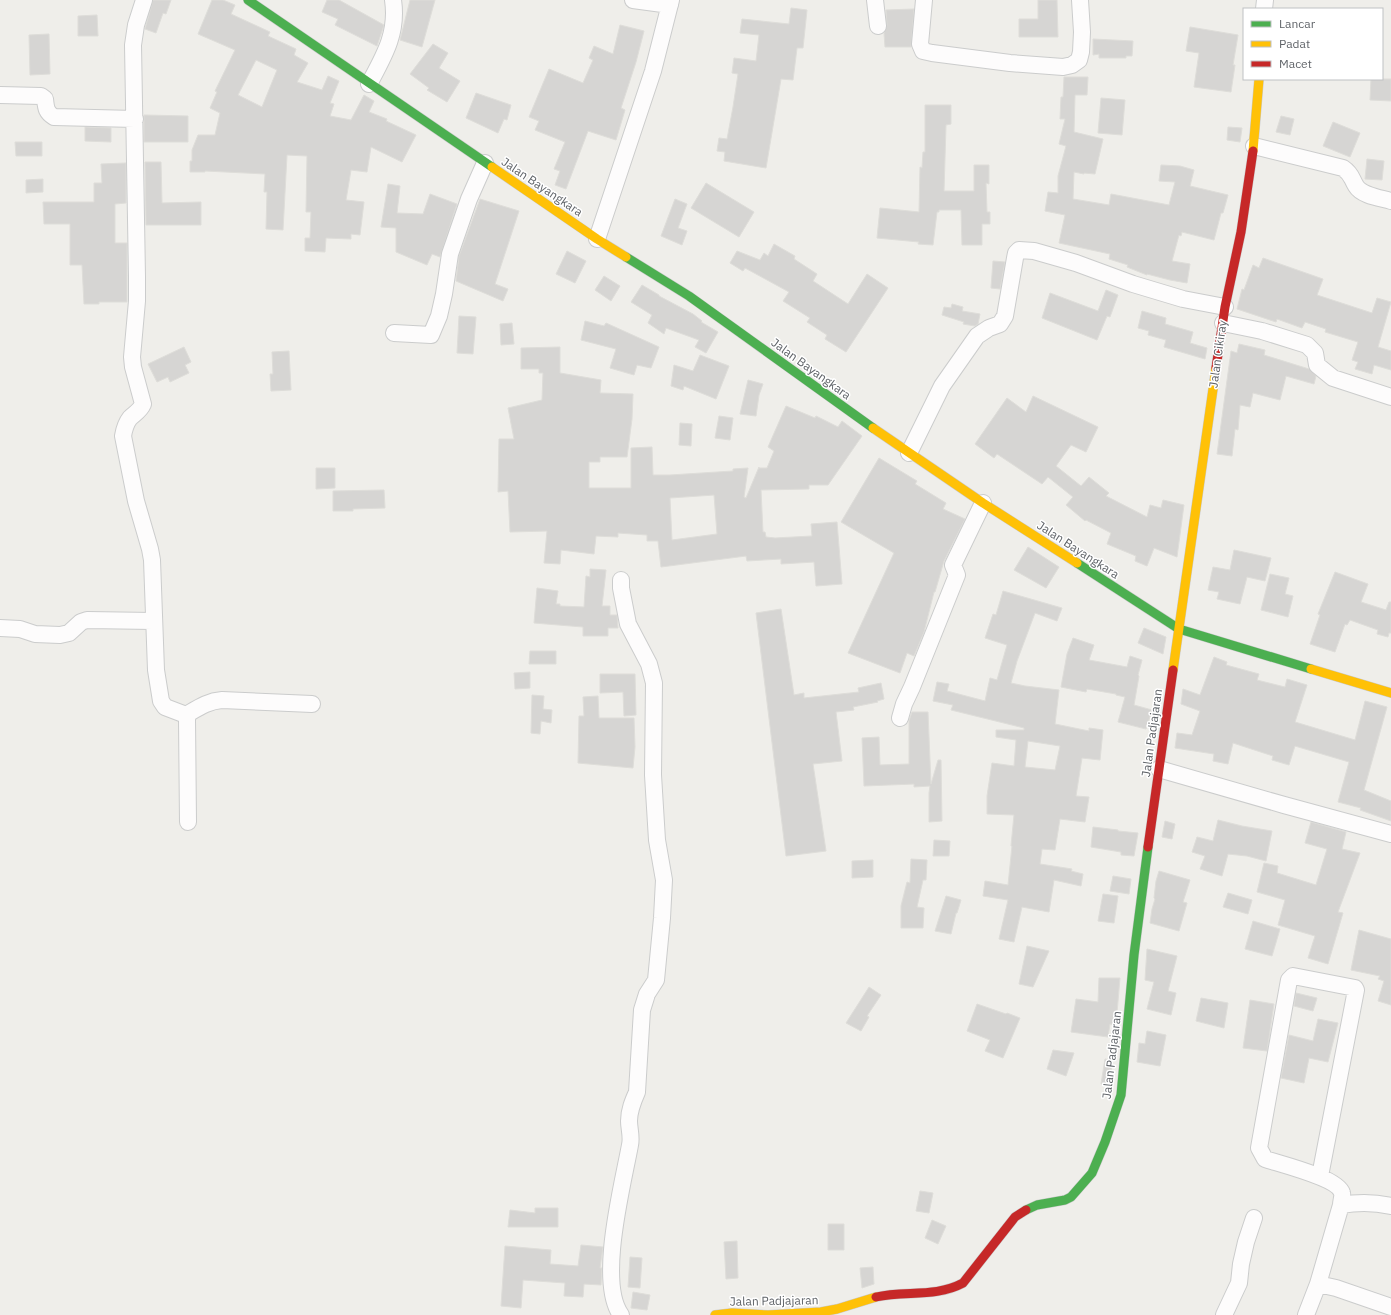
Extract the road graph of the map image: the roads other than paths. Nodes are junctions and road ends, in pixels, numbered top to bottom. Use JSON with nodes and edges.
{"nodes":[{"id":1,"x":144,"y":0,"type":"edge"},
{"id":2,"x":248,"y":0,"type":"edge"},
{"id":3,"x":393,"y":0,"type":"edge"},
{"id":4,"x":633,"y":0,"type":"edge"},
{"id":5,"x":875,"y":0,"type":"edge"},
{"id":6,"x":924,"y":0,"type":"edge"},
{"id":7,"x":1080,"y":0,"type":"edge"},
{"id":8,"x":671,"y":2,"type":"edge"},
{"id":9,"x":878,"y":26,"type":"dead end"},
{"id":10,"x":1259,"y":80,"type":"edge"},
{"id":11,"x":369,"y":84,"type":"junction"},
{"id":12,"x":0,"y":94,"type":"edge"},
{"id":13,"x":135,"y":119,"type":"junction"},
{"id":14,"x":1254,"y":146,"type":"junction"},
{"id":15,"x":485,"y":163,"type":"junction"},
{"id":16,"x":1391,"y":201,"type":"edge"},
{"id":17,"x":597,"y":239,"type":"junction"},
{"id":18,"x":1224,"y":315,"type":"junction"},
{"id":19,"x":394,"y":334,"type":"dead end"},
{"id":20,"x":1391,"y":397,"type":"edge"},
{"id":21,"x":909,"y":453,"type":"junction"},
{"id":22,"x":983,"y":503,"type":"junction"},
{"id":23,"x":621,"y":580,"type":"dead end"},
{"id":24,"x":153,"y":622,"type":"junction"},
{"id":25,"x":0,"y":628,"type":"edge"},
{"id":26,"x":1179,"y":629,"type":"junction"},
{"id":27,"x":1389,"y":688,"type":"edge"},
{"id":28,"x":312,"y":704,"type":"dead end"},
{"id":29,"x":186,"y":715,"type":"junction"},
{"id":30,"x":900,"y":718,"type":"dead end"},
{"id":31,"x":1159,"y":769,"type":"junction"},
{"id":32,"x":188,"y":822,"type":"dead end"},
{"id":33,"x":1391,"y":834,"type":"edge"},
{"id":34,"x":1320,"y":1176,"type":"junction"},
{"id":35,"x":1341,"y":1205,"type":"junction"},
{"id":36,"x":1391,"y":1206,"type":"edge"},
{"id":37,"x":1254,"y":1218,"type":"dead end"},
{"id":38,"x":1318,"y":1284,"type":"junction"},
{"id":39,"x":1391,"y":1307,"type":"edge"},
{"id":40,"x":621,"y":1315,"type":"edge"},
{"id":41,"x":715,"y":1315,"type":"edge"},
{"id":42,"x":1224,"y":1315,"type":"edge"},
{"id":43,"x":1306,"y":1315,"type":"edge"}],
"edges":[{"from":1,"to":13,"type":"street"},
{"from":2,"to":11,"type":"main road","name":"Jalan Bayangkara"},
{"from":3,"to":11,"type":"street"},
{"from":4,"to":8,"type":"street"},
{"from":5,"to":9,"type":"street"},
{"from":6,"to":7,"type":"street"},
{"from":8,"to":17,"type":"street"},
{"from":10,"to":14,"type":"main road","name":"Jalan Cikiray"},
{"from":11,"to":15,"type":"main road","name":"Jalan Bayangkara"},
{"from":12,"to":13,"type":"street"},
{"from":13,"to":24,"type":"street"},
{"from":14,"to":16,"type":"street"},
{"from":14,"to":18,"type":"main road","name":"Jalan Cikiray"},
{"from":15,"to":17,"type":"main road","name":"Jalan Bayangkara"},
{"from":15,"to":19,"type":"street"},
{"from":17,"to":21,"type":"main road","name":"Jalan Bayangkara"},
{"from":18,"to":20,"type":"street"},
{"from":18,"to":21,"type":"street"},
{"from":18,"to":26,"type":"main road","name":"Jalan Cikiray"},
{"from":21,"to":22,"type":"main road","name":"Jalan Bayangkara"},
{"from":22,"to":26,"type":"main road","name":"Jalan Bayangkara"},
{"from":22,"to":30,"type":"street"},
{"from":23,"to":40,"type":"street"},
{"from":24,"to":25,"type":"street"},
{"from":24,"to":29,"type":"street"},
{"from":26,"to":27,"type":"main road","name":"Jalan Bayangkara"},
{"from":26,"to":31,"type":"main road","name":"Jalan Padjajaran"},
{"from":28,"to":29,"type":"street"},
{"from":29,"to":32,"type":"street"},
{"from":31,"to":33,"type":"street"},
{"from":31,"to":41,"type":"main road","name":"Jalan Padjajaran"},
{"from":34,"to":34,"type":"street"},
{"from":34,"to":35,"type":"street"},
{"from":35,"to":36,"type":"street"},
{"from":35,"to":38,"type":"street"},
{"from":37,"to":42,"type":"street"},
{"from":38,"to":39,"type":"street"},
{"from":38,"to":43,"type":"street"}]}
